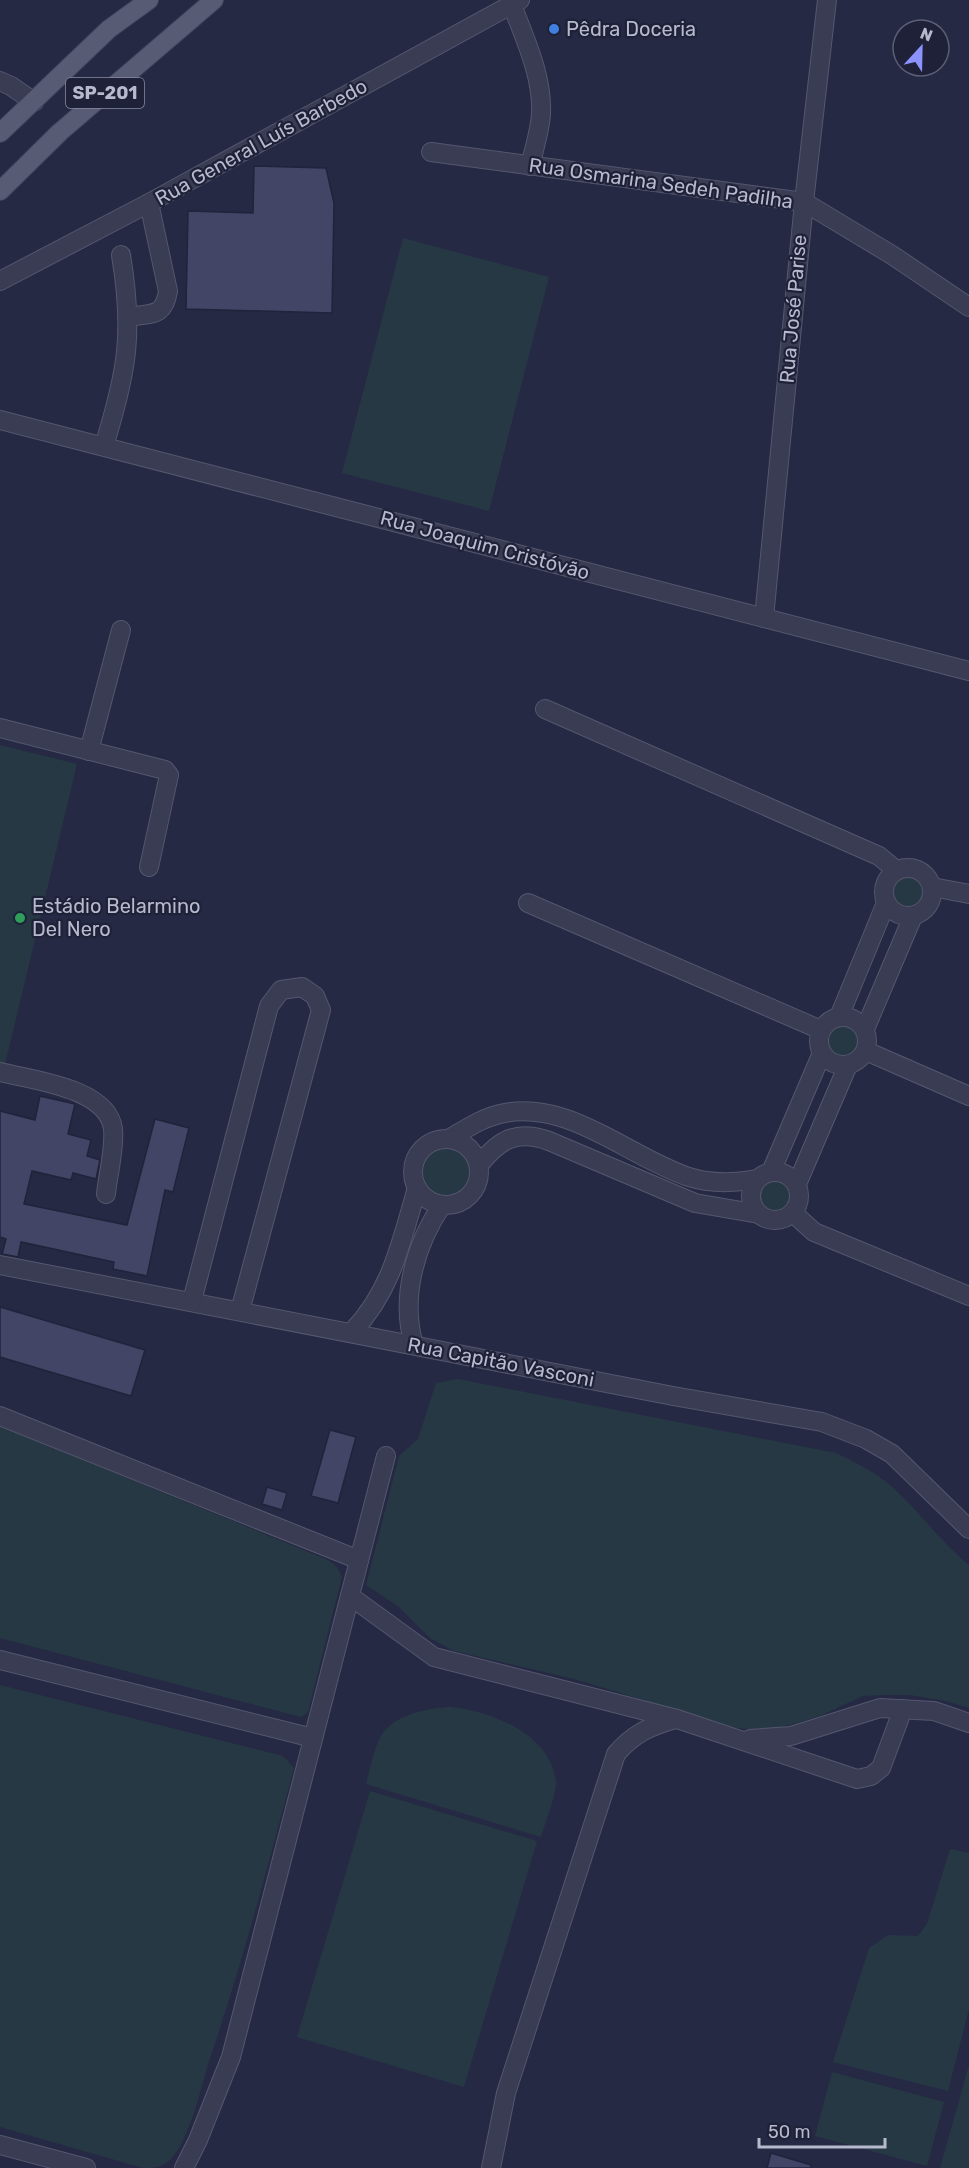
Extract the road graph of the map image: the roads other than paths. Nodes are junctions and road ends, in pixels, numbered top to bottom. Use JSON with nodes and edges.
{"nodes":[{"id":1,"x":148,"y":0,"type":"edge"},
{"id":2,"x":214,"y":0,"type":"edge"},
{"id":3,"x":827,"y":0,"type":"edge"},
{"id":4,"x":516,"y":2,"type":"edge"},
{"id":5,"x":0,"y":81,"type":"edge"},
{"id":6,"x":34,"y":102,"type":"junction"},
{"id":7,"x":0,"y":134,"type":"edge"},
{"id":8,"x":431,"y":152,"type":"dead end"},
{"id":9,"x":530,"y":166,"type":"junction"},
{"id":10,"x":0,"y":191,"type":"edge"},
{"id":11,"x":804,"y":202,"type":"junction"},
{"id":12,"x":149,"y":203,"type":"junction"},
{"id":13,"x":122,"y":255,"type":"dead end"},
{"id":14,"x":0,"y":281,"type":"edge"},
{"id":15,"x":969,"y":307,"type":"edge"},
{"id":16,"x":129,"y":317,"type":"junction"},
{"id":17,"x":0,"y":420,"type":"edge"},
{"id":18,"x":104,"y":446,"type":"junction"},
{"id":19,"x":764,"y":618,"type":"junction"},
{"id":20,"x":121,"y":630,"type":"dead end"},
{"id":21,"x":969,"y":671,"type":"edge"},
{"id":22,"x":545,"y":709,"type":"dead end"},
{"id":23,"x":0,"y":728,"type":"edge"},
{"id":24,"x":89,"y":751,"type":"junction"},
{"id":25,"x":149,"y":867,"type":"dead end"},
{"id":26,"x":896,"y":870,"type":"junction"},
{"id":27,"x":932,"y":887,"type":"junction"},
{"id":28,"x":969,"y":894,"type":"edge"},
{"id":29,"x":528,"y":903,"type":"dead end"},
{"id":30,"x":886,"y":903,"type":"junction"},
{"id":31,"x":913,"y":916,"type":"junction"},
{"id":32,"x":839,"y":1017,"type":"junction"},
{"id":33,"x":865,"y":1029,"type":"junction"},
{"id":34,"x":821,"y":1030,"type":"junction"},
{"id":35,"x":866,"y":1051,"type":"junction"},
{"id":36,"x":822,"y":1053,"type":"junction"},
{"id":37,"x":848,"y":1065,"type":"junction"},
{"id":38,"x":0,"y":1072,"type":"edge"},
{"id":39,"x":969,"y":1096,"type":"edge"},
{"id":40,"x":450,"y":1138,"type":"junction"},
{"id":41,"x":479,"y":1165,"type":"junction"},
{"id":42,"x":764,"y":1176,"type":"junction"},
{"id":43,"x":797,"y":1184,"type":"junction"},
{"id":44,"x":417,"y":1188,"type":"junction"},
{"id":45,"x":106,"y":1194,"type":"dead end"},
{"id":46,"x":442,"y":1205,"type":"junction"},
{"id":47,"x":793,"y":1213,"type":"junction"},
{"id":48,"x":759,"y":1214,"type":"junction"},
{"id":49,"x":405,"y":1229,"type":"junction"},
{"id":50,"x":424,"y":1235,"type":"junction"},
{"id":51,"x":0,"y":1265,"type":"edge"},
{"id":52,"x":388,"y":1281,"type":"junction"},
{"id":53,"x":409,"y":1290,"type":"junction"},
{"id":54,"x":969,"y":1296,"type":"edge"},
{"id":55,"x":192,"y":1301,"type":"junction"},
{"id":56,"x":240,"y":1311,"type":"junction"},
{"id":57,"x":352,"y":1332,"type":"junction"},
{"id":58,"x":414,"y":1345,"type":"junction"},
{"id":59,"x":0,"y":1416,"type":"edge"},
{"id":60,"x":386,"y":1456,"type":"dead end"},
{"id":61,"x":969,"y":1529,"type":"edge"},
{"id":62,"x":359,"y":1560,"type":"junction"},
{"id":63,"x":350,"y":1596,"type":"junction"},
{"id":64,"x":0,"y":1660,"type":"edge"},
{"id":65,"x":903,"y":1708,"type":"junction"},
{"id":66,"x":677,"y":1719,"type":"junction"},
{"id":67,"x":969,"y":1723,"type":"edge"},
{"id":68,"x":313,"y":1738,"type":"junction"},
{"id":69,"x":735,"y":1739,"type":"junction"},
{"id":70,"x":0,"y":2145,"type":"edge"},
{"id":71,"x":86,"y":2168,"type":"edge"},
{"id":72,"x":184,"y":2168,"type":"edge"},
{"id":73,"x":491,"y":2168,"type":"edge"}],
"edges":[{"from":1,"to":6,"type":"main road","number":"SP-201"},
{"from":2,"to":10,"type":"main road","number":"SP-201"},
{"from":3,"to":11,"type":"street","name":"Rua José Parise"},
{"from":4,"to":9,"type":"street"},
{"from":4,"to":12,"type":"street","name":"Rua General Luís Barbedo"},
{"from":5,"to":6,"type":"street"},
{"from":6,"to":7,"type":"main road","number":"SP-201"},
{"from":8,"to":9,"type":"street","name":"Rua Osmarina Sedeh Padilha"},
{"from":9,"to":11,"type":"street","name":"Rua Osmarina Sedeh Padilha"},
{"from":11,"to":15,"type":"street","name":"Rua Osmarina Sedeh Padilha"},
{"from":11,"to":19,"type":"street","name":"Rua José Parise"},
{"from":12,"to":14,"type":"street","name":"Rua General Luís Barbedo"},
{"from":12,"to":16,"type":"street"},
{"from":13,"to":16,"type":"street"},
{"from":16,"to":18,"type":"street"},
{"from":17,"to":18,"type":"street","name":"Rua Joaquim Cristóvão"},
{"from":18,"to":19,"type":"street","name":"Rua Joaquim Cristóvão"},
{"from":19,"to":21,"type":"street","name":"Rua Joaquim Cristóvão"},
{"from":20,"to":24,"type":"street"},
{"from":22,"to":26,"type":"street"},
{"from":23,"to":24,"type":"street"},
{"from":24,"to":25,"type":"street"},
{"from":26,"to":27,"type":"street"},
{"from":26,"to":30,"type":"street"},
{"from":27,"to":28,"type":"street"},
{"from":27,"to":31,"type":"street"},
{"from":29,"to":34,"type":"street"},
{"from":30,"to":31,"type":"street"},
{"from":30,"to":32,"type":"street"},
{"from":31,"to":33,"type":"street"},
{"from":32,"to":33,"type":"street"},
{"from":32,"to":34,"type":"street"},
{"from":33,"to":35,"type":"street"},
{"from":34,"to":36,"type":"street"},
{"from":35,"to":37,"type":"street"},
{"from":35,"to":39,"type":"street"},
{"from":36,"to":37,"type":"street"},
{"from":36,"to":42,"type":"street"},
{"from":37,"to":43,"type":"street"},
{"from":38,"to":45,"type":"street"},
{"from":40,"to":41,"type":"street"},
{"from":40,"to":42,"type":"street"},
{"from":40,"to":44,"type":"street"},
{"from":41,"to":46,"type":"street"},
{"from":41,"to":48,"type":"street"},
{"from":42,"to":43,"type":"street"},
{"from":42,"to":48,"type":"street"},
{"from":43,"to":47,"type":"street"},
{"from":44,"to":46,"type":"street"},
{"from":44,"to":49,"type":"street"},
{"from":46,"to":50,"type":"street"},
{"from":47,"to":48,"type":"street"},
{"from":47,"to":54,"type":"street"},
{"from":49,"to":50,"type":"street"},
{"from":49,"to":52,"type":"street"},
{"from":50,"to":53,"type":"street"},
{"from":51,"to":55,"type":"street","name":"Rua Capitão Vasconi"},
{"from":52,"to":53,"type":"street"},
{"from":52,"to":57,"type":"street"},
{"from":53,"to":58,"type":"street"},
{"from":55,"to":56,"type":"street","name":"Rua Capitão Vasconi"},
{"from":55,"to":56,"type":"street"},
{"from":56,"to":57,"type":"street","name":"Rua Capitão Vasconi"},
{"from":57,"to":58,"type":"street","name":"Rua Capitão Vasconi"},
{"from":58,"to":61,"type":"street","name":"Rua Capitão Vasconi"},
{"from":59,"to":62,"type":"street"},
{"from":60,"to":62,"type":"street"},
{"from":62,"to":63,"type":"street"},
{"from":63,"to":66,"type":"street"},
{"from":63,"to":68,"type":"street"},
{"from":64,"to":68,"type":"street"},
{"from":65,"to":67,"type":"street"},
{"from":65,"to":69,"type":"street"},
{"from":65,"to":69,"type":"street"},
{"from":66,"to":69,"type":"street"},
{"from":66,"to":73,"type":"street"},
{"from":68,"to":72,"type":"street"},
{"from":70,"to":71,"type":"street"}]}
